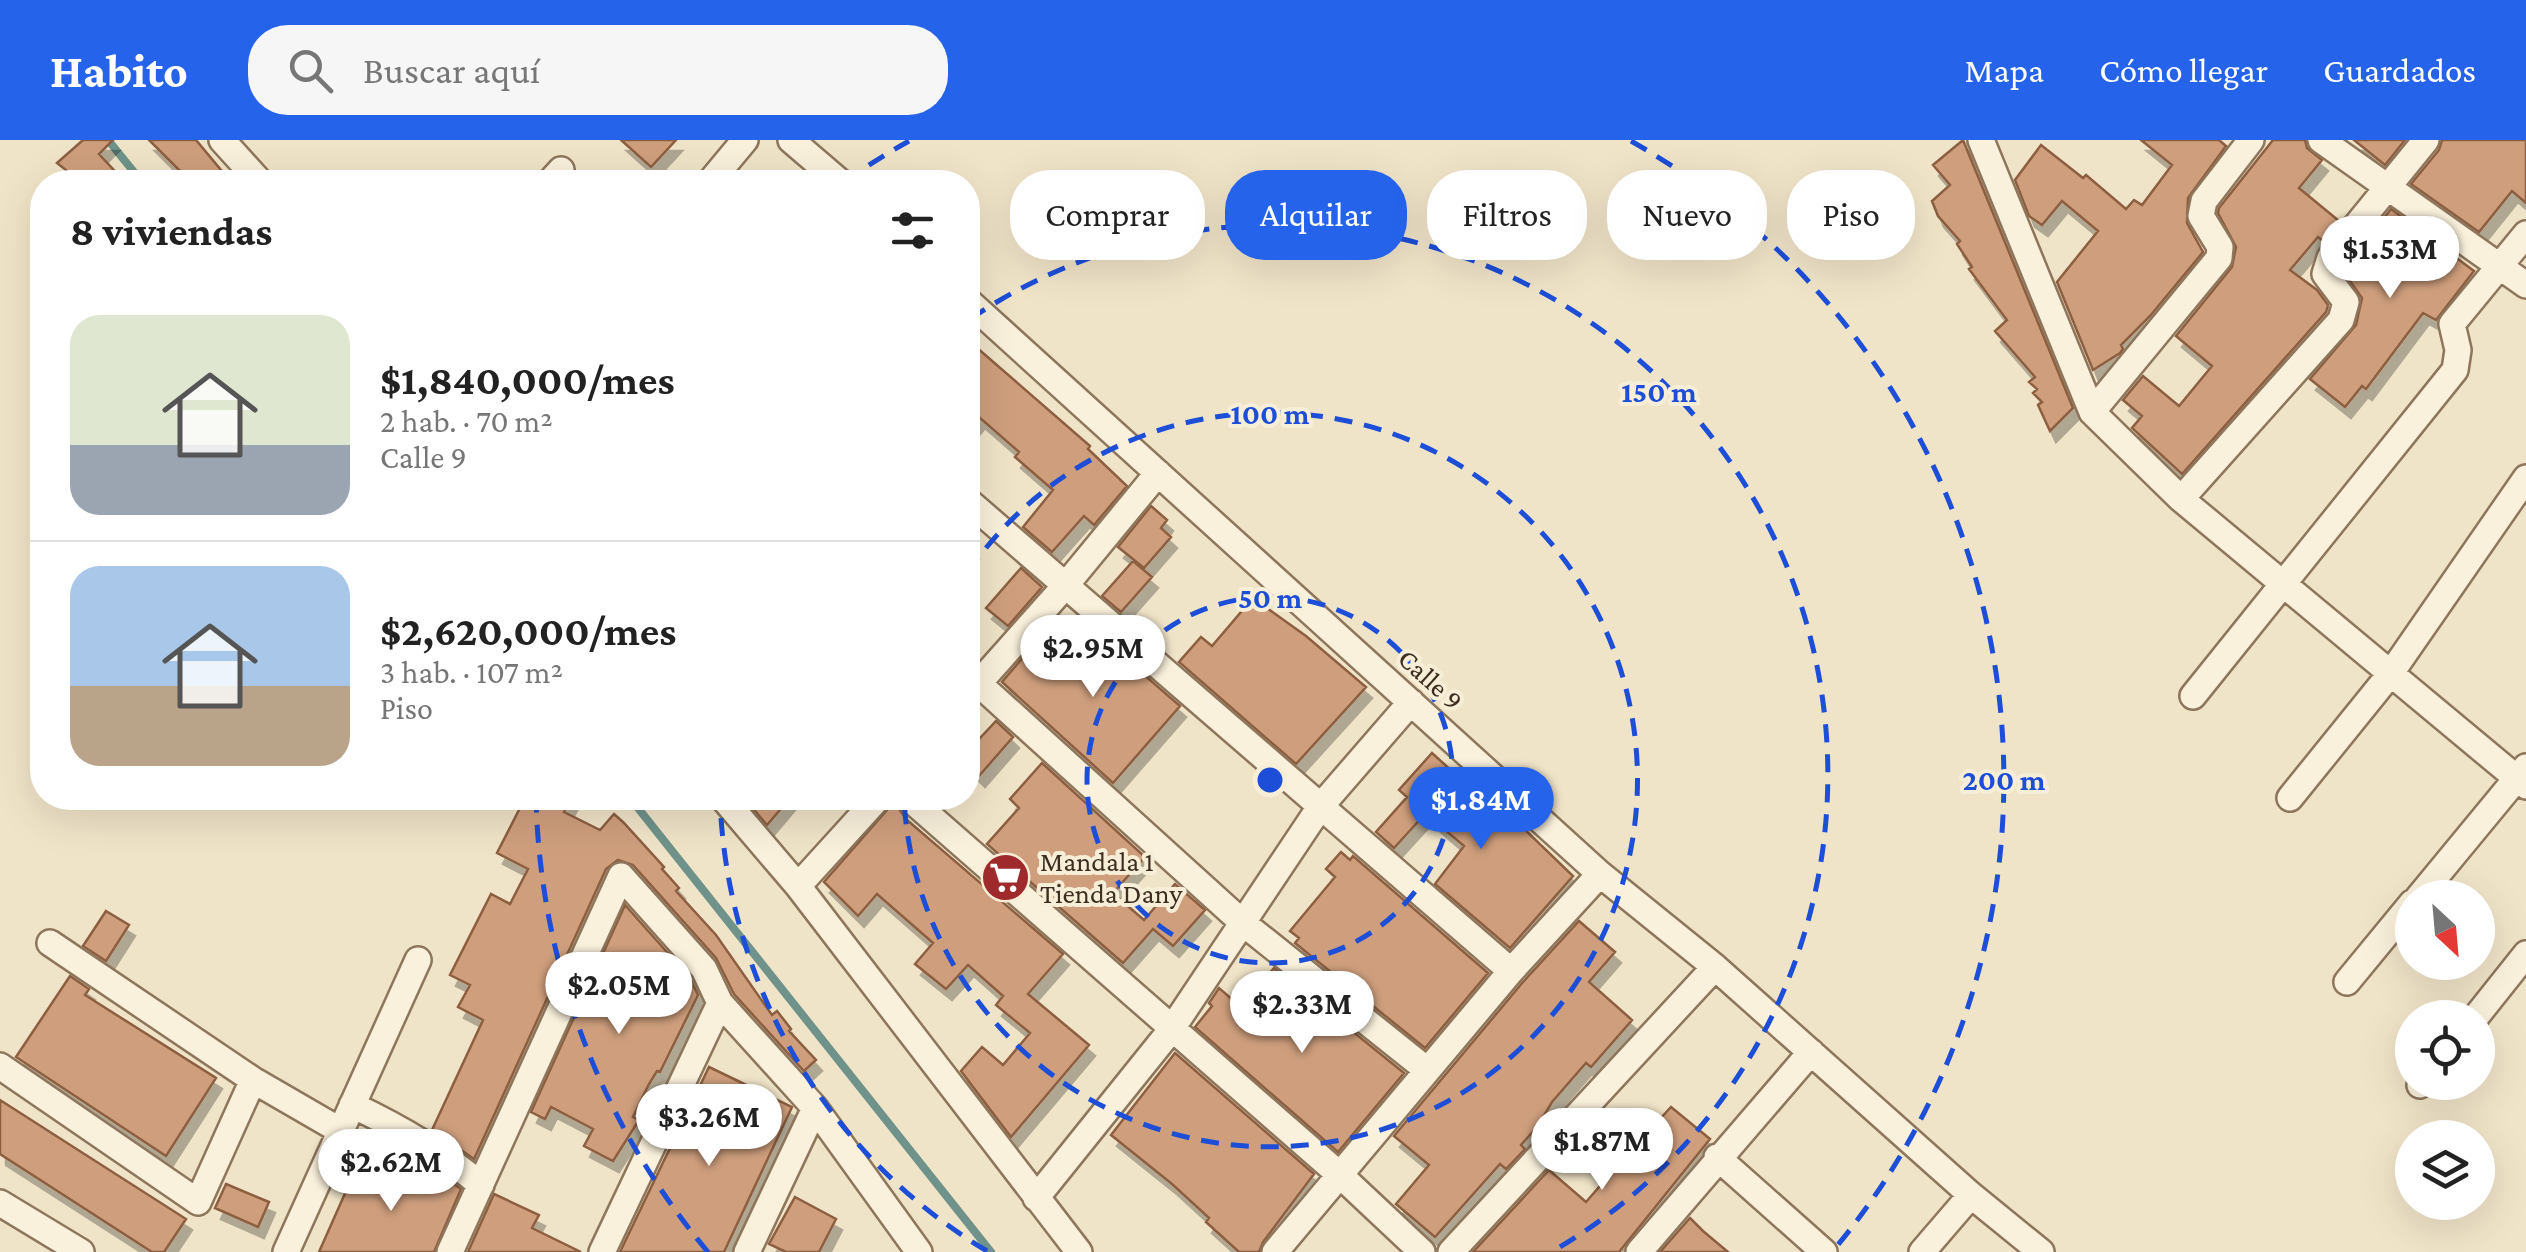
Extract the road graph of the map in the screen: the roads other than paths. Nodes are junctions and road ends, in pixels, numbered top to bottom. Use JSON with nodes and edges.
{"nodes":[{"id":1,"x":222,"y":140,"type":"edge"},
{"id":2,"x":745,"y":140,"type":"edge"},
{"id":3,"x":791,"y":140,"type":"edge"},
{"id":4,"x":1981,"y":140,"type":"edge"},
{"id":5,"x":2251,"y":140,"type":"edge"},
{"id":6,"x":2322,"y":140,"type":"edge"},
{"id":7,"x":2426,"y":140,"type":"edge"},
{"id":8,"x":249,"y":170,"type":"edge"},
{"id":9,"x":720,"y":170,"type":"edge"},
{"id":10,"x":826,"y":170,"type":"edge"},
{"id":11,"x":2389,"y":185,"type":"junction"},
{"id":12,"x":2526,"y":234,"type":"edge"},
{"id":13,"x":2500,"y":267,"type":"junction"},
{"id":14,"x":2526,"y":284,"type":"edge"},
{"id":15,"x":980,"y":312,"type":"edge"},
{"id":16,"x":2092,"y":412,"type":"junction"},
{"id":17,"x":1158,"y":473,"type":"junction"},
{"id":18,"x":2526,"y":478,"type":"edge"},
{"id":19,"x":2181,"y":499,"type":"junction"},
{"id":20,"x":980,"y":511,"type":"edge"},
{"id":21,"x":2284,"y":584,"type":"junction"},
{"id":22,"x":1066,"y":586,"type":"junction"},
{"id":23,"x":2391,"y":673,"type":"junction"},
{"id":24,"x":980,"y":676,"type":"edge"},
{"id":25,"x":980,"y":693,"type":"edge"},
{"id":26,"x":2193,"y":696,"type":"dead end"},
{"id":27,"x":1411,"y":702,"type":"junction"},
{"id":28,"x":2523,"y":777,"type":"edge"},
{"id":29,"x":2290,"y":798,"type":"dead end"},
{"id":30,"x":1320,"y":807,"type":"junction"},
{"id":31,"x":732,"y":810,"type":"edge"},
{"id":32,"x":867,"y":810,"type":"edge"},
{"id":33,"x":924,"y":810,"type":"edge"},
{"id":34,"x":1600,"y":874,"type":"junction"},
{"id":35,"x":2434,"y":880,"type":"edge"},
{"id":36,"x":798,"y":886,"type":"junction"},
{"id":37,"x":1243,"y":923,"type":"junction"},
{"id":38,"x":2395,"y":924,"type":"edge"},
{"id":39,"x":50,"y":943,"type":"dead end"},
{"id":40,"x":2526,"y":954,"type":"edge"},
{"id":41,"x":418,"y":960,"type":"dead end"},
{"id":42,"x":1715,"y":967,"type":"junction"},
{"id":43,"x":1511,"y":971,"type":"junction"},
{"id":44,"x":2347,"y":982,"type":"dead end"},
{"id":45,"x":2489,"y":1000,"type":"edge"},
{"id":46,"x":720,"y":1003,"type":"junction"},
{"id":47,"x":1171,"y":1030,"type":"junction"},
{"id":48,"x":1811,"y":1052,"type":"junction"},
{"id":49,"x":0,"y":1066,"type":"edge"},
{"id":50,"x":1426,"y":1070,"type":"junction"},
{"id":51,"x":253,"y":1080,"type":"junction"},
{"id":52,"x":352,"y":1105,"type":"junction"},
{"id":53,"x":815,"y":1108,"type":"junction"},
{"id":54,"x":341,"y":1131,"type":"junction"},
{"id":55,"x":1717,"y":1158,"type":"junction"},
{"id":56,"x":1340,"y":1174,"type":"junction"},
{"id":57,"x":481,"y":1185,"type":"junction"},
{"id":58,"x":1971,"y":1195,"type":"junction"},
{"id":59,"x":1036,"y":1198,"type":"junction"},
{"id":60,"x":2,"y":1209,"type":"edge"},
{"id":61,"x":81,"y":1252,"type":"edge"},
{"id":62,"x":286,"y":1252,"type":"edge"},
{"id":63,"x":450,"y":1252,"type":"edge"},
{"id":64,"x":602,"y":1252,"type":"edge"},
{"id":65,"x":747,"y":1252,"type":"edge"},
{"id":66,"x":919,"y":1252,"type":"edge"},
{"id":67,"x":1079,"y":1252,"type":"edge"},
{"id":68,"x":1275,"y":1252,"type":"edge"},
{"id":69,"x":1422,"y":1252,"type":"edge"},
{"id":70,"x":1451,"y":1252,"type":"edge"},
{"id":71,"x":1639,"y":1252,"type":"edge"},
{"id":72,"x":1824,"y":1252,"type":"edge"},
{"id":73,"x":1922,"y":1252,"type":"edge"},
{"id":74,"x":2041,"y":1252,"type":"edge"}],
"edges":[{"from":1,"to":8,"type":"street"},
{"from":2,"to":9,"type":"street"},
{"from":3,"to":10,"type":"street"},
{"from":4,"to":16,"type":"street"},
{"from":5,"to":16,"type":"street"},
{"from":6,"to":11,"type":"street"},
{"from":7,"to":11,"type":"street"},
{"from":11,"to":13,"type":"street"},
{"from":11,"to":19,"type":"street"},
{"from":12,"to":13,"type":"street"},
{"from":13,"to":14,"type":"street"},
{"from":13,"to":21,"type":"street"},
{"from":15,"to":17,"type":"street","name":"Calle 9"},
{"from":16,"to":19,"type":"street"},
{"from":17,"to":22,"type":"street"},
{"from":17,"to":27,"type":"street","name":"Calle 9"},
{"from":18,"to":23,"type":"street"},
{"from":19,"to":21,"type":"street"},
{"from":20,"to":22,"type":"street"},
{"from":21,"to":23,"type":"street"},
{"from":21,"to":26,"type":"street"},
{"from":22,"to":24,"type":"street"},
{"from":22,"to":30,"type":"street"},
{"from":23,"to":28,"type":"street"},
{"from":23,"to":29,"type":"street"},
{"from":25,"to":37,"type":"street"},
{"from":27,"to":30,"type":"street"},
{"from":27,"to":34,"type":"street","name":"Calle 9"},
{"from":28,"to":35,"type":"street"},
{"from":30,"to":37,"type":"street"},
{"from":30,"to":43,"type":"street"},
{"from":31,"to":36,"type":"street"},
{"from":32,"to":36,"type":"street"},
{"from":33,"to":47,"type":"street"},
{"from":34,"to":42,"type":"street","name":"Calle 9"},
{"from":34,"to":43,"type":"street"},
{"from":36,"to":59,"type":"street"},
{"from":37,"to":47,"type":"street"},
{"from":37,"to":50,"type":"street"},
{"from":38,"to":44,"type":"street"},
{"from":39,"to":51,"type":"street"},
{"from":40,"to":45,"type":"street"},
{"from":41,"to":52,"type":"street"},
{"from":42,"to":48,"type":"street","name":"Calle 9"},
{"from":42,"to":70,"type":"street"},
{"from":43,"to":50,"type":"street"},
{"from":46,"to":53,"type":"street"},
{"from":46,"to":57,"type":"street"},
{"from":46,"to":64,"type":"street"},
{"from":47,"to":56,"type":"street"},
{"from":47,"to":59,"type":"street"},
{"from":48,"to":55,"type":"street"},
{"from":48,"to":58,"type":"street","name":"Calle 9"},
{"from":49,"to":51,"type":"street"},
{"from":50,"to":56,"type":"street"},
{"from":51,"to":54,"type":"street"},
{"from":52,"to":54,"type":"street"},
{"from":52,"to":57,"type":"street"},
{"from":53,"to":65,"type":"street"},
{"from":53,"to":66,"type":"street"},
{"from":54,"to":62,"type":"street"},
{"from":55,"to":71,"type":"street"},
{"from":55,"to":72,"type":"street"},
{"from":56,"to":68,"type":"street"},
{"from":56,"to":69,"type":"street"},
{"from":57,"to":63,"type":"street"},
{"from":58,"to":73,"type":"street"},
{"from":58,"to":74,"type":"street","name":"Calle 9"},
{"from":59,"to":67,"type":"street"},
{"from":60,"to":61,"type":"street"}]}
